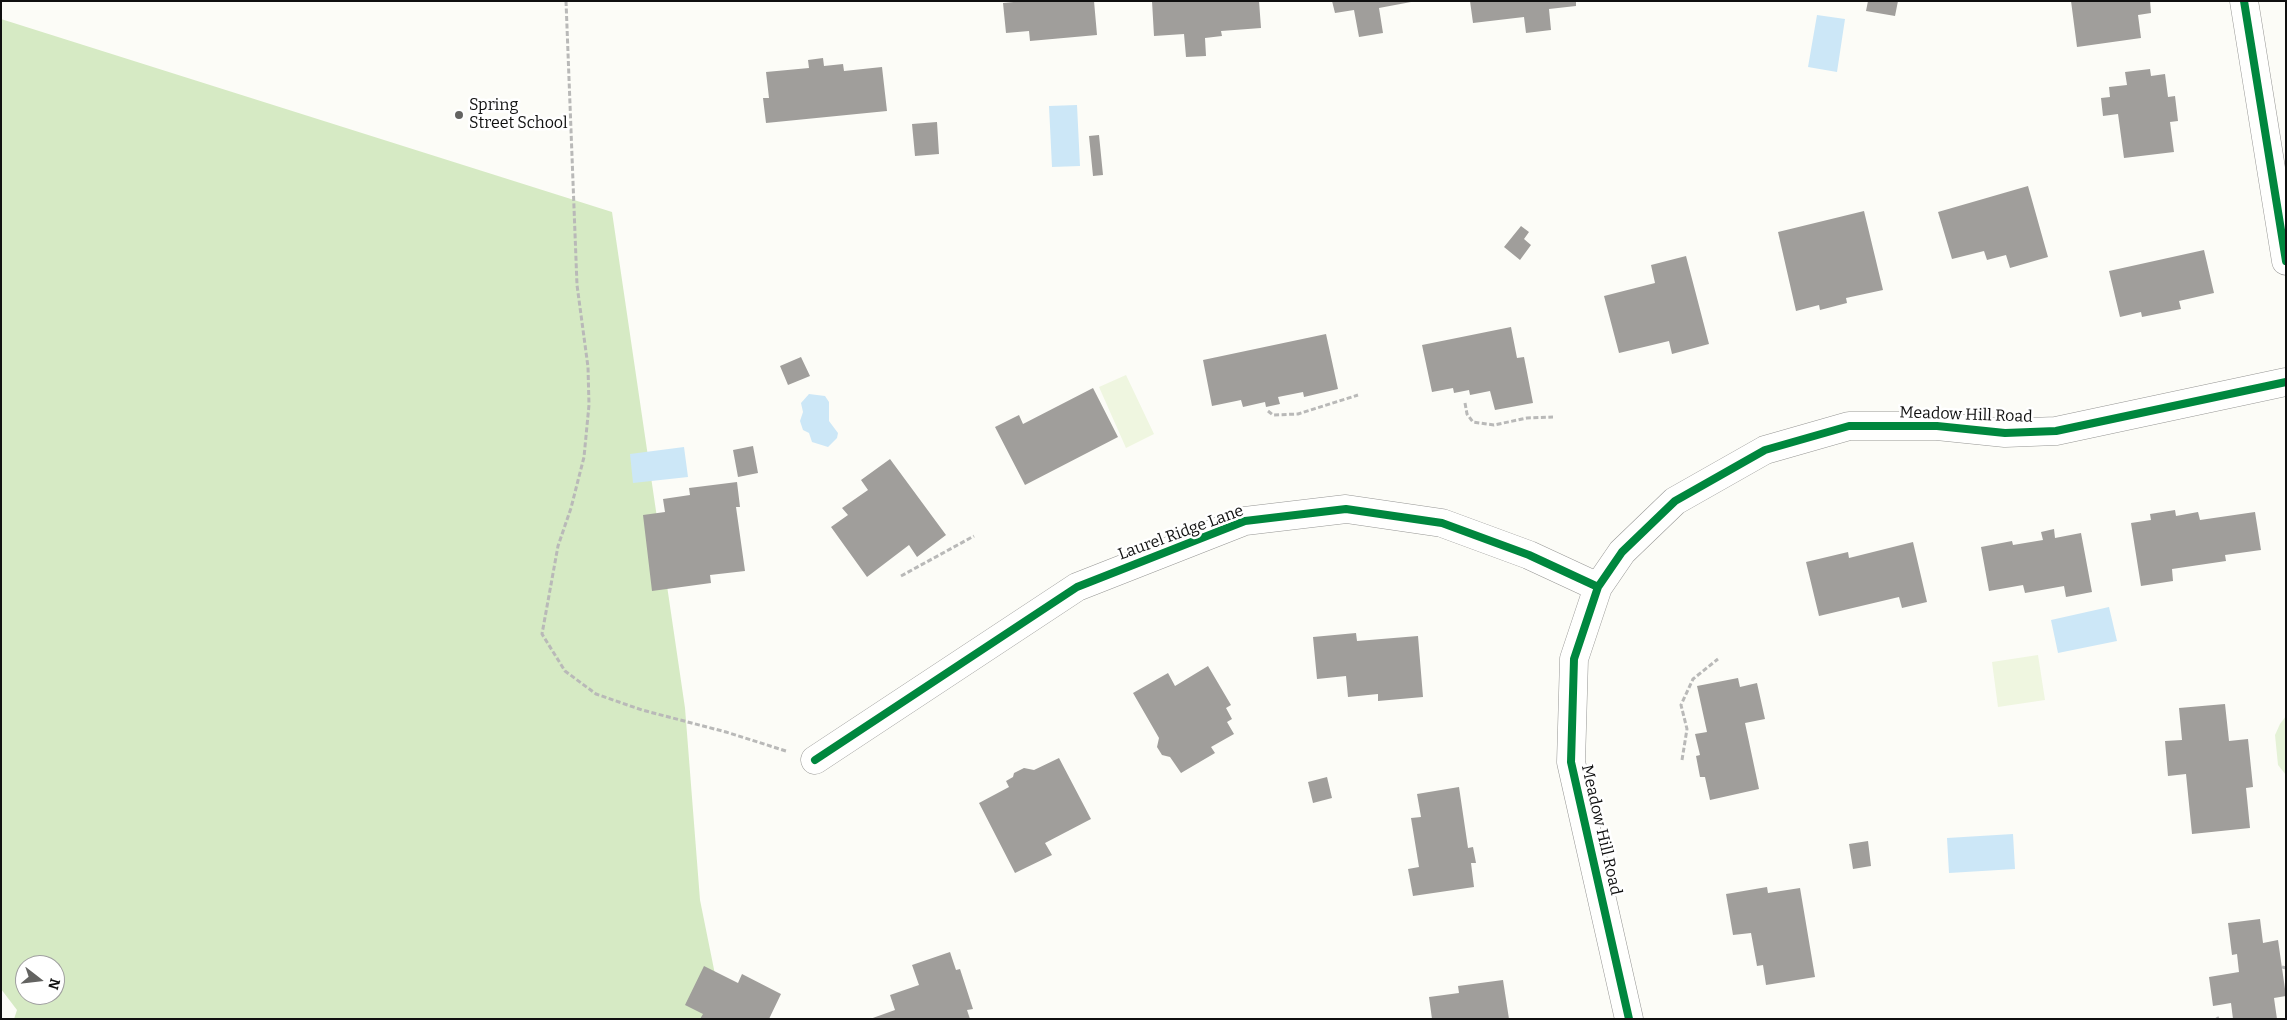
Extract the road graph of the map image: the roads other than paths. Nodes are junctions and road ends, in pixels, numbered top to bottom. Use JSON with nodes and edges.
{"nodes":[{"id":1,"x":2244,"y":1,"type":"edge"},
{"id":2,"x":2286,"y":261,"type":"edge"},
{"id":3,"x":2286,"y":382,"type":"edge"},
{"id":4,"x":1598,"y":587,"type":"junction"},
{"id":5,"x":815,"y":760,"type":"road end"},
{"id":6,"x":1629,"y":1019,"type":"edge"}],
"edges":[{"from":1,"to":2,"type":"street"},
{"from":3,"to":4,"type":"street","name":"Meadow Hill Road"},
{"from":4,"to":5,"type":"street","name":"Laurel Ridge Lane"},
{"from":4,"to":6,"type":"street","name":"Meadow Hill Road"}]}
